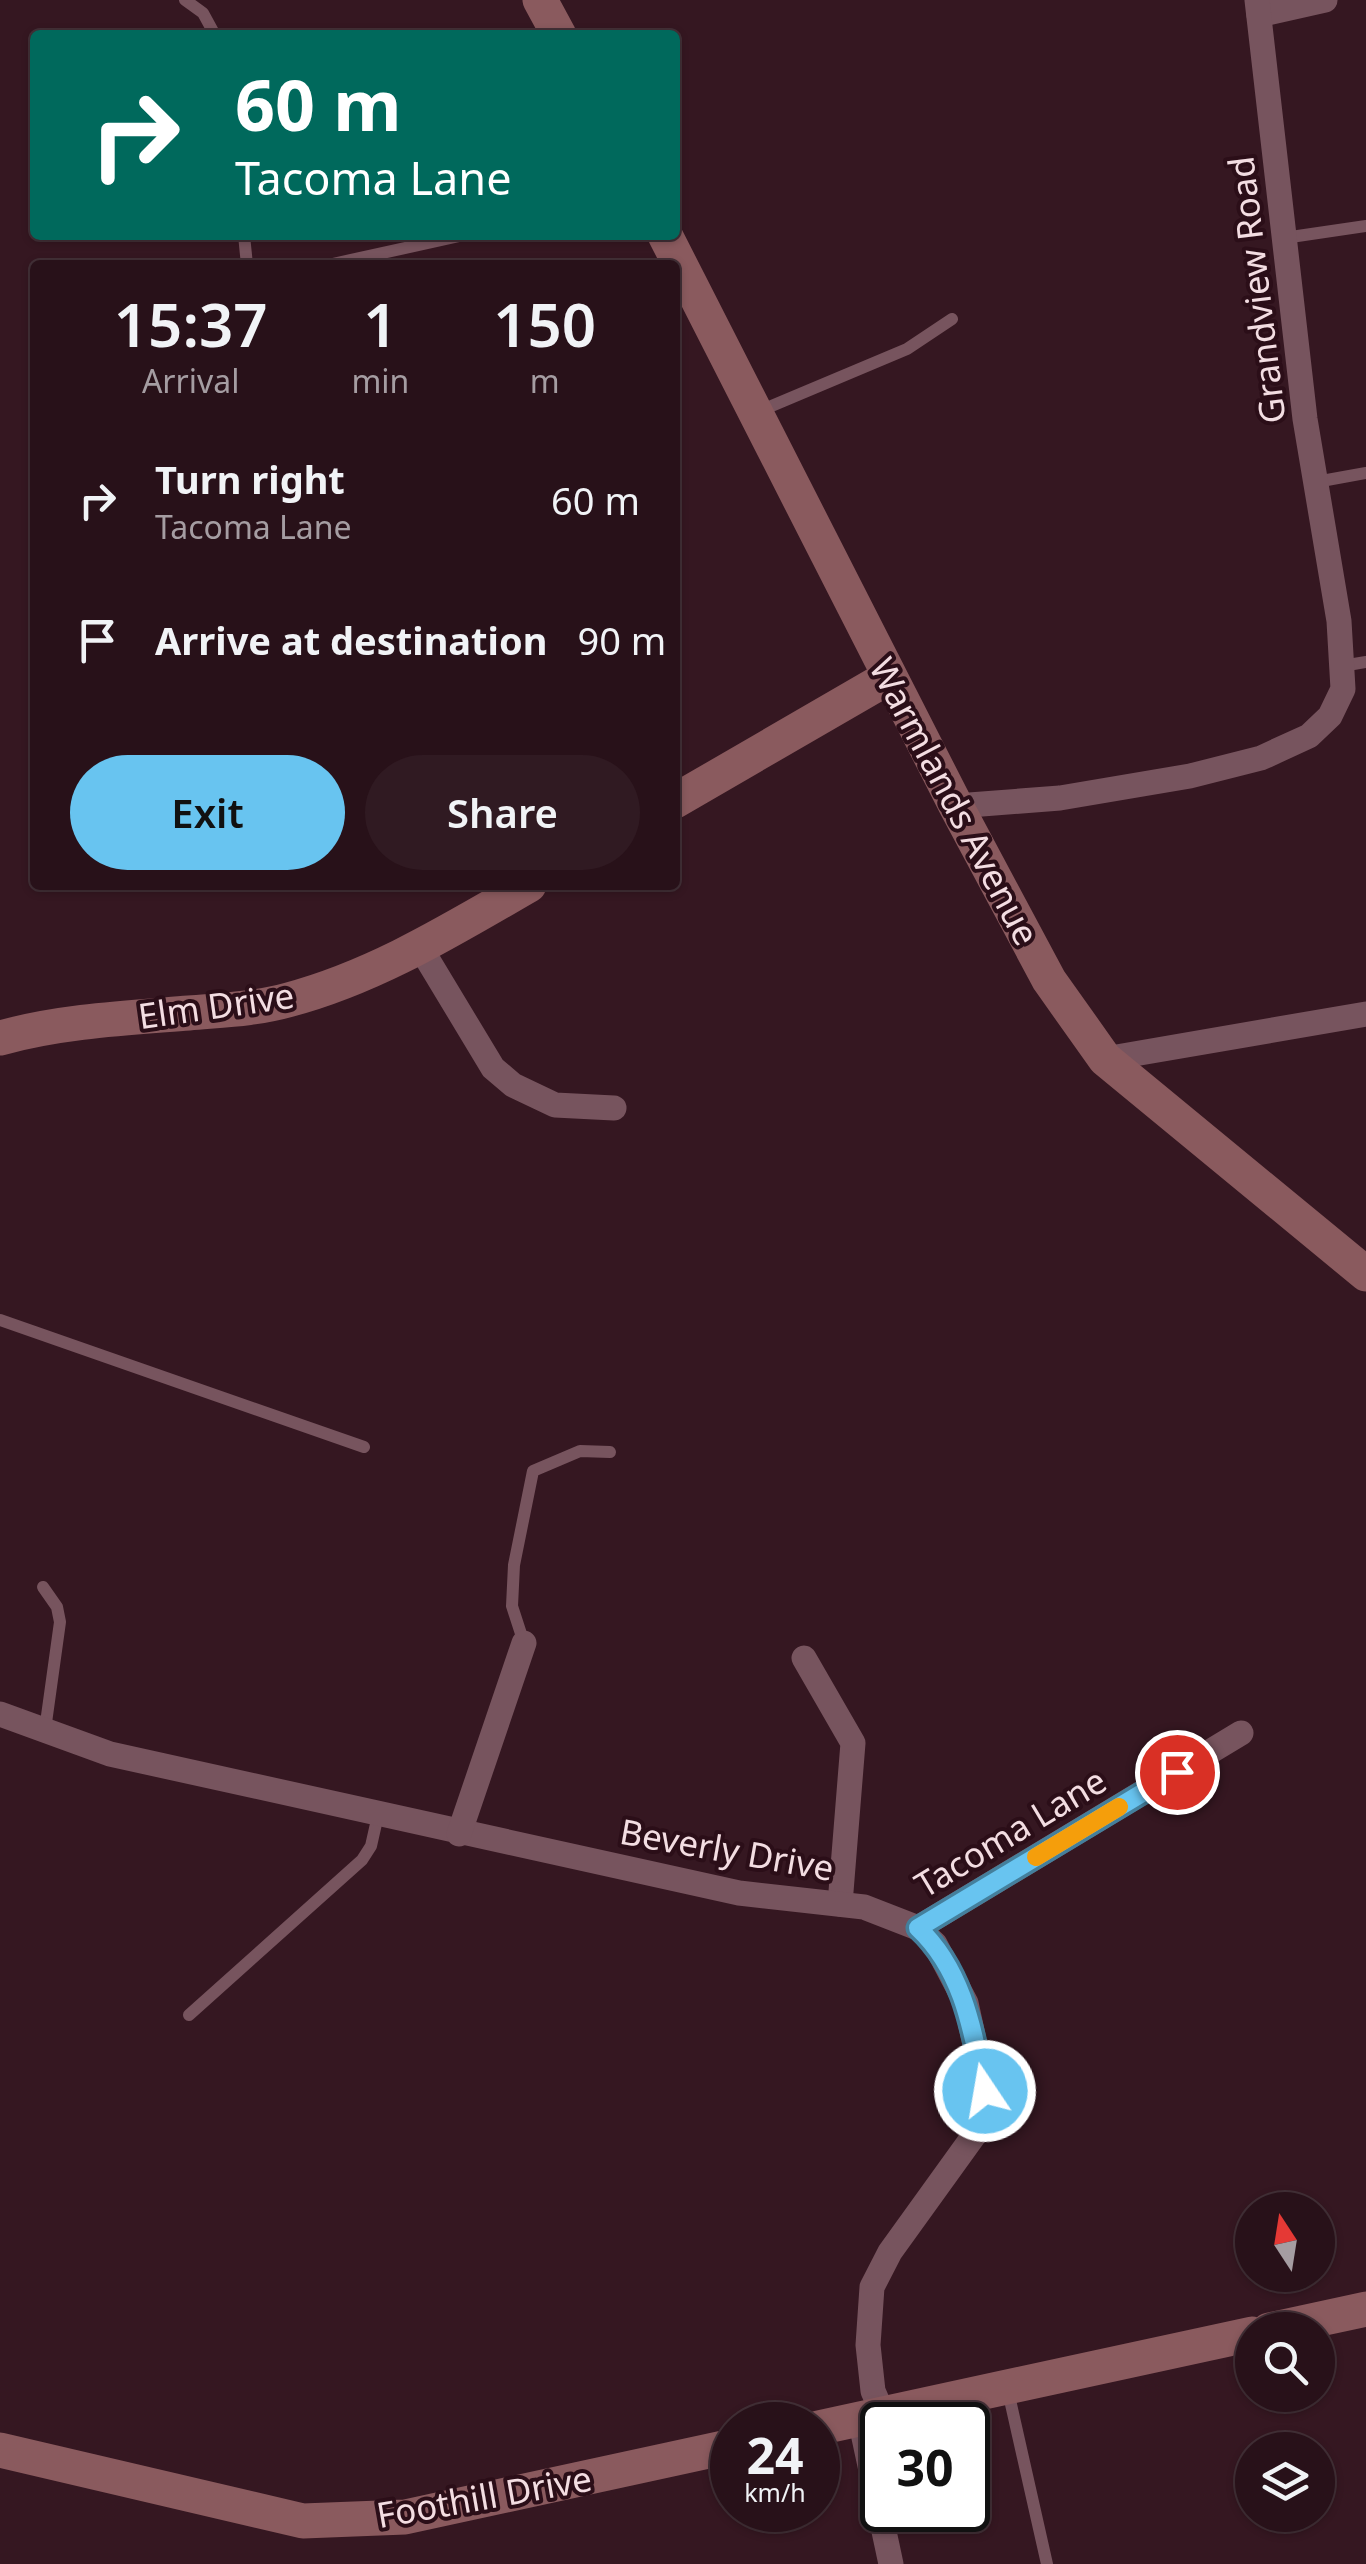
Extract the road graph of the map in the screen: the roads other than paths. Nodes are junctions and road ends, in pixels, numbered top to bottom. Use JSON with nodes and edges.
{"nodes":[{"id":1,"x":185,"y":0,"type":"edge"},
{"id":2,"x":540,"y":0,"type":"edge"},
{"id":3,"x":1325,"y":0,"type":"edge"},
{"id":4,"x":1258,"y":8,"type":"edge"},
{"id":5,"x":212,"y":30,"type":"edge"},
{"id":6,"x":556,"y":30,"type":"edge"},
{"id":7,"x":1366,"y":226,"type":"edge"},
{"id":8,"x":1284,"y":238,"type":"junction"},
{"id":9,"x":441,"y":240,"type":"edge"},
{"id":10,"x":351,"y":260,"type":"edge"},
{"id":11,"x":680,"y":266,"type":"edge"},
{"id":12,"x":952,"y":319,"type":"dead end"},
{"id":13,"x":755,"y":413,"type":"junction"},
{"id":14,"x":1366,"y":473,"type":"edge"},
{"id":15,"x":1316,"y":482,"type":"junction"},
{"id":16,"x":1354,"y":664,"type":"edge"},
{"id":17,"x":889,"y":677,"type":"junction"},
{"id":18,"x":680,"y":798,"type":"edge"},
{"id":19,"x":956,"y":806,"type":"junction"},
{"id":20,"x":519,"y":890,"type":"edge"},
{"id":21,"x":420,"y":947,"type":"junction"},
{"id":22,"x":1366,"y":1014,"type":"edge"},
{"id":23,"x":0,"y":1038,"type":"edge"},
{"id":24,"x":1105,"y":1059,"type":"junction"},
{"id":25,"x":614,"y":1108,"type":"dead end"},
{"id":26,"x":1366,"y":1274,"type":"edge"},
{"id":27,"x":0,"y":1320,"type":"edge"},
{"id":28,"x":364,"y":1447,"type":"dead end"},
{"id":29,"x":610,"y":1452,"type":"dead end"},
{"id":30,"x":42,"y":1587,"type":"dead end"},
{"id":31,"x":524,"y":1642,"type":"joint"},
{"id":32,"x":804,"y":1658,"type":"dead end"},
{"id":33,"x":0,"y":1714,"type":"edge"},
{"id":34,"x":45,"y":1730,"type":"junction"},
{"id":35,"x":1242,"y":1733,"type":"dead end"},
{"id":36,"x":378,"y":1815,"type":"junction"},
{"id":37,"x":459,"y":1834,"type":"junction"},
{"id":38,"x":840,"y":1904,"type":"junction"},
{"id":39,"x":918,"y":1928,"type":"junction"},
{"id":40,"x":189,"y":2015,"type":"dead end"},
{"id":41,"x":1366,"y":2309,"type":"edge"},
{"id":42,"x":1335,"y":2316,"type":"edge"},
{"id":43,"x":1235,"y":2338,"type":"edge"},
{"id":44,"x":1008,"y":2387,"type":"junction"},
{"id":45,"x":872,"y":2402,"type":"edge"},
{"id":46,"x":940,"y":2402,"type":"edge"},
{"id":47,"x":0,"y":2450,"type":"edge"},
{"id":48,"x":710,"y":2451,"type":"edge"},
{"id":49,"x":887,"y":2532,"type":"edge"},
{"id":50,"x":891,"y":2564,"type":"edge"},
{"id":51,"x":1047,"y":2564,"type":"edge"}],
"edges":[{"from":1,"to":5,"type":"lane"},
{"from":2,"to":6,"type":"street"},
{"from":3,"to":4,"type":"street"},
{"from":4,"to":8,"type":"street","name":"Grandview Road"},
{"from":7,"to":8,"type":"lane"},
{"from":8,"to":15,"type":"street","name":"Grandview Road"},
{"from":9,"to":10,"type":"lane"},
{"from":11,"to":13,"type":"street","name":"Warmlands Avenue"},
{"from":12,"to":13,"type":"lane"},
{"from":13,"to":17,"type":"street","name":"Warmlands Avenue"},
{"from":14,"to":15,"type":"lane"},
{"from":15,"to":16,"type":"street","name":"Grandview Road"},
{"from":16,"to":19,"type":"street","name":"Grandview Road"},
{"from":17,"to":18,"type":"street"},
{"from":17,"to":19,"type":"street","name":"Warmlands Avenue"},
{"from":19,"to":24,"type":"street","name":"Warmlands Avenue"},
{"from":20,"to":21,"type":"street","name":"Elm Drive"},
{"from":21,"to":23,"type":"street","name":"Elm Drive"},
{"from":21,"to":25,"type":"street"},
{"from":22,"to":24,"type":"street"},
{"from":24,"to":26,"type":"street","name":"Warmlands Avenue"},
{"from":27,"to":28,"type":"lane"},
{"from":29,"to":31,"type":"lane"},
{"from":30,"to":34,"type":"lane"},
{"from":31,"to":37,"type":"street"},
{"from":32,"to":38,"type":"street"},
{"from":33,"to":34,"type":"street","name":"Beverly Drive"},
{"from":34,"to":36,"type":"street","name":"Beverly Drive"},
{"from":35,"to":39,"type":"street","name":"Tacoma Lane"},
{"from":36,"to":37,"type":"street","name":"Beverly Drive"},
{"from":36,"to":40,"type":"lane"},
{"from":37,"to":38,"type":"street","name":"Beverly Drive"},
{"from":38,"to":39,"type":"street","name":"Beverly Drive"},
{"from":39,"to":45,"type":"street"},
{"from":41,"to":42,"type":"street"},
{"from":43,"to":44,"type":"street"},
{"from":44,"to":46,"type":"street"},
{"from":44,"to":51,"type":"lane"},
{"from":47,"to":48,"type":"street","name":"Foothill Drive"},
{"from":49,"to":50,"type":"street"}]}
